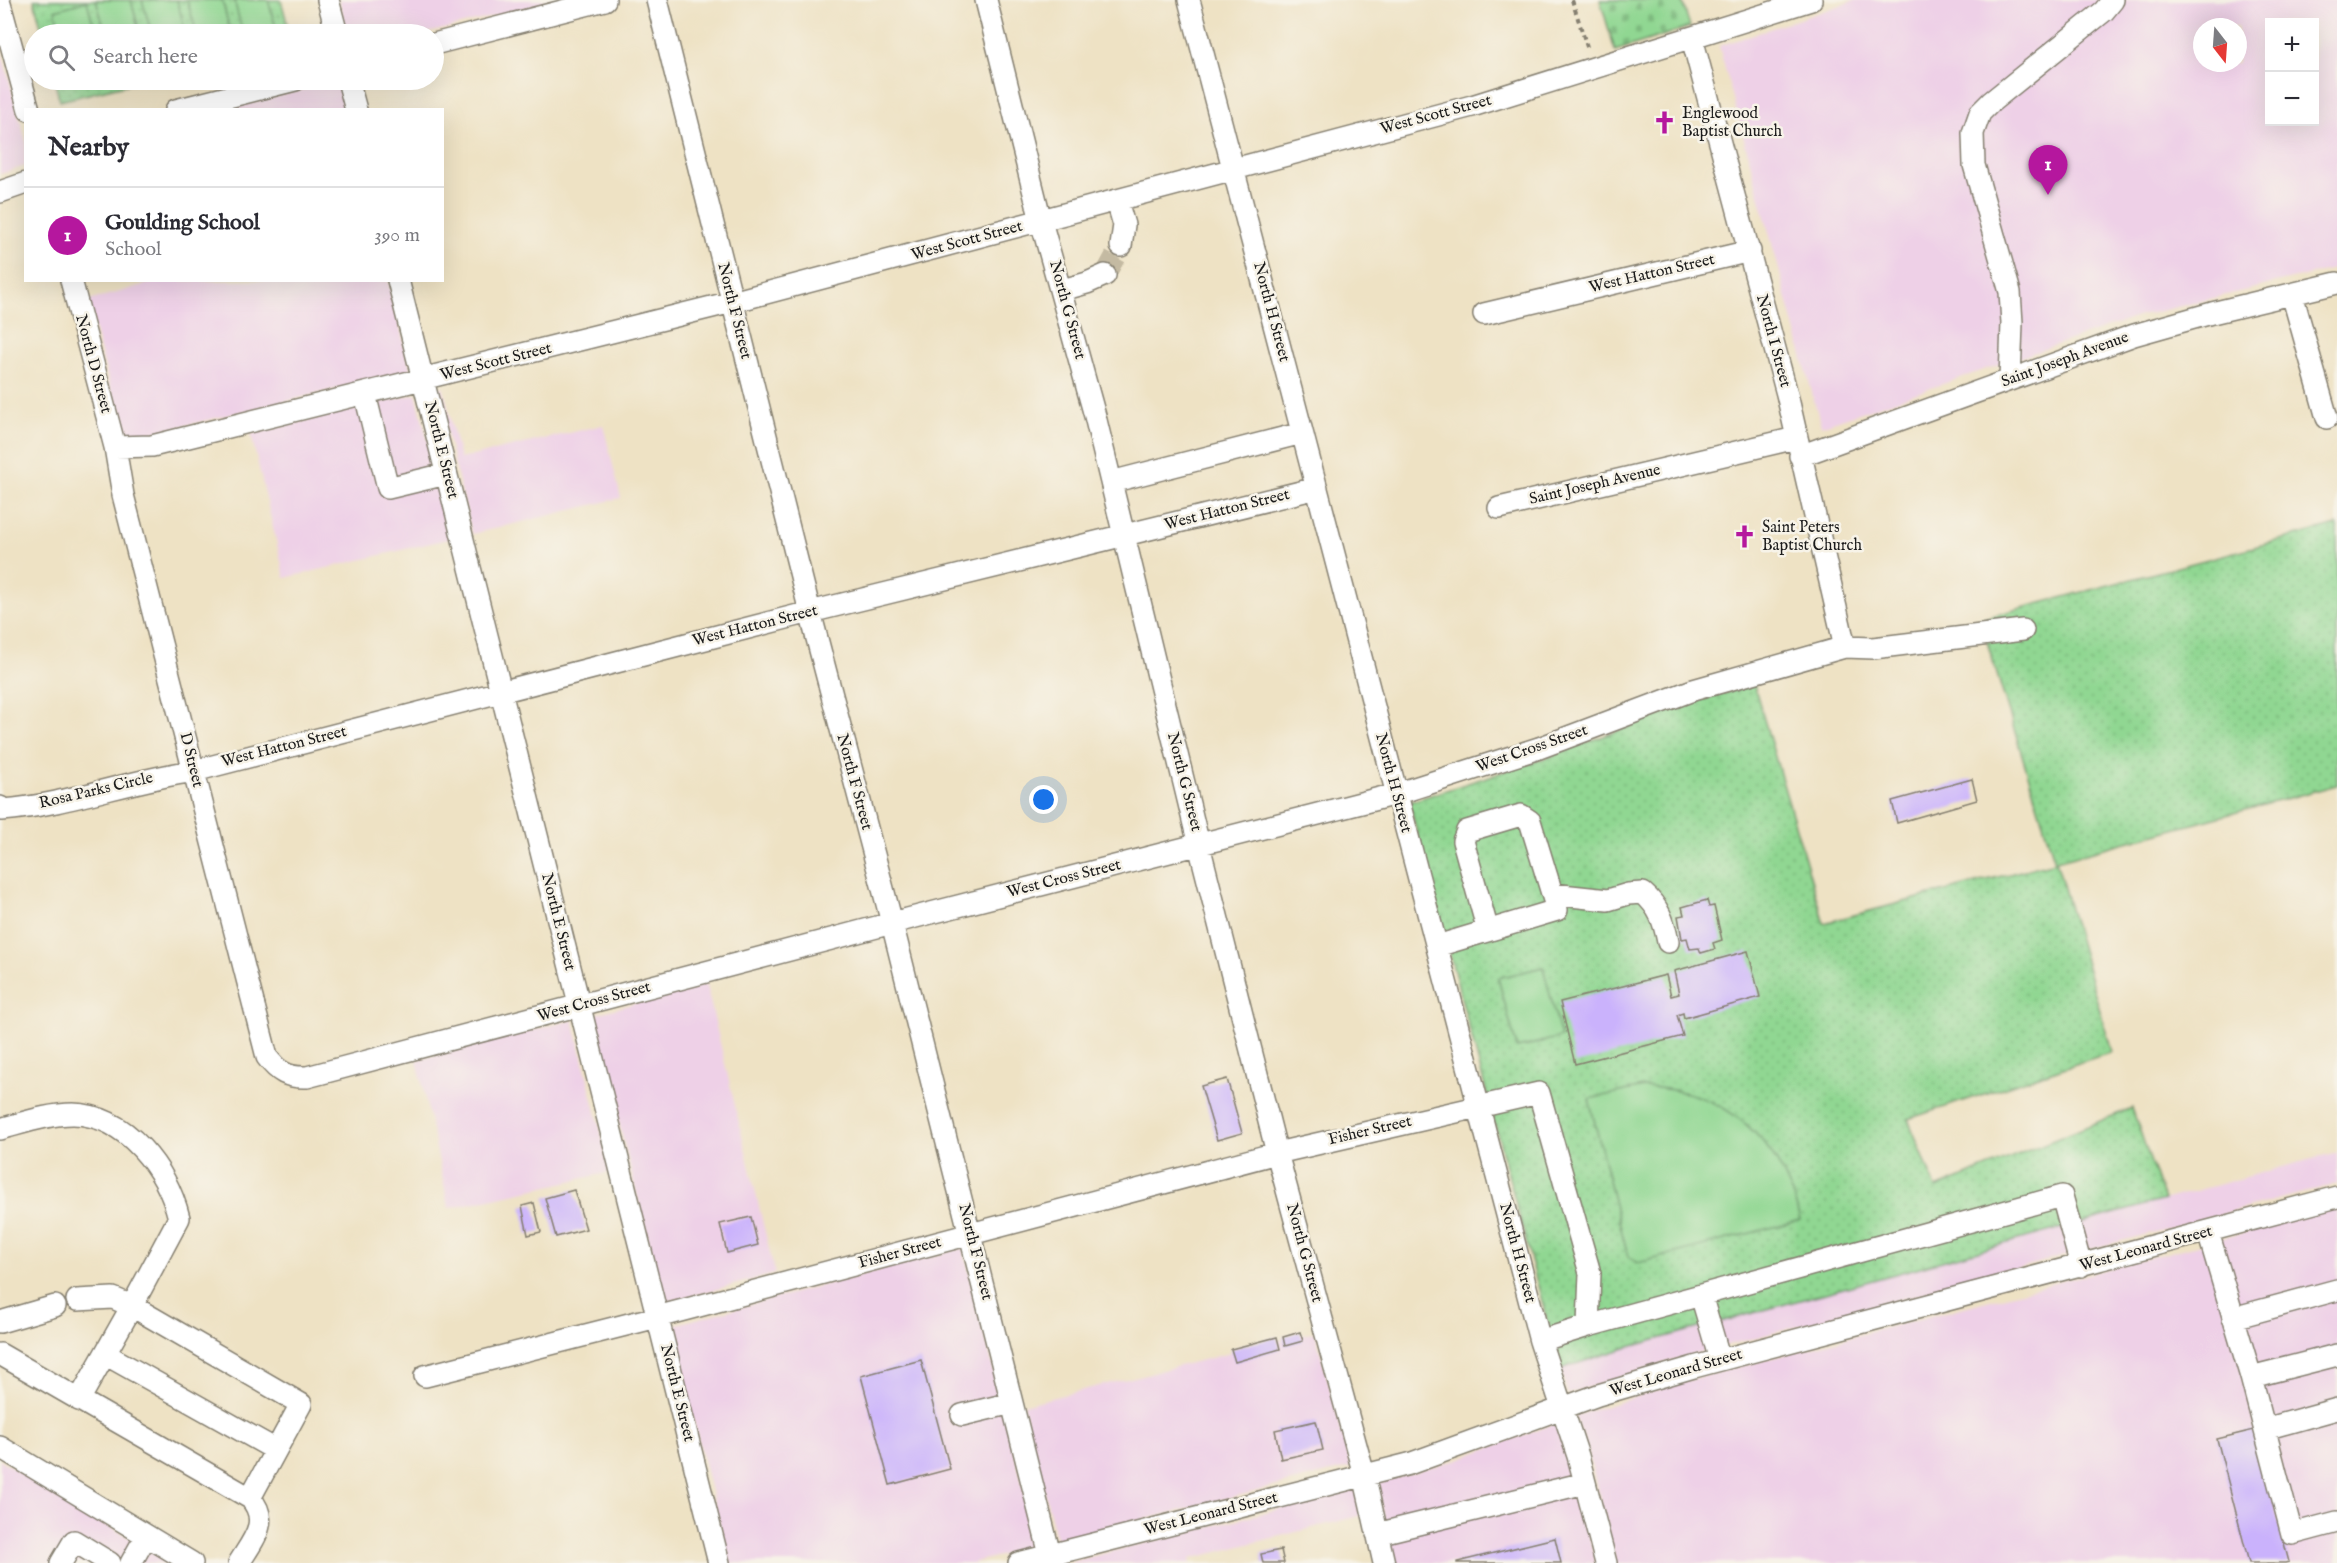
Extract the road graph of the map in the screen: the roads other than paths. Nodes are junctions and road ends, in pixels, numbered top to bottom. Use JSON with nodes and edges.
{"nodes":[{"id":1,"x":328,"y":0,"type":"edge"},
{"id":2,"x":605,"y":0,"type":"edge"},
{"id":3,"x":657,"y":0,"type":"edge"},
{"id":4,"x":986,"y":0,"type":"edge"},
{"id":5,"x":1189,"y":0,"type":"edge"},
{"id":6,"x":1811,"y":0,"type":"edge"},
{"id":7,"x":2113,"y":0,"type":"edge"},
{"id":8,"x":0,"y":4,"type":"edge"},
{"id":9,"x":334,"y":24,"type":"edge"},
{"id":10,"x":1692,"y":38,"type":"junction"},
{"id":11,"x":444,"y":41,"type":"edge"},
{"id":12,"x":255,"y":90,"type":"edge"},
{"id":13,"x":351,"y":90,"type":"edge"},
{"id":14,"x":28,"y":108,"type":"edge"},
{"id":15,"x":184,"y":108,"type":"edge"},
{"id":16,"x":355,"y":108,"type":"edge"},
{"id":17,"x":1233,"y":169,"type":"junction"},
{"id":18,"x":24,"y":184,"type":"edge"},
{"id":19,"x":0,"y":192,"type":"edge"},
{"id":20,"x":1116,"y":201,"type":"junction"},
{"id":21,"x":1041,"y":221,"type":"junction"},
{"id":22,"x":1121,"y":246,"type":"tunnel mouth"},
{"id":23,"x":1750,"y":251,"type":"junction"},
{"id":24,"x":1105,"y":275,"type":"tunnel mouth"},
{"id":25,"x":72,"y":282,"type":"edge"},
{"id":26,"x":398,"y":282,"type":"edge"},
{"id":27,"x":2337,"y":283,"type":"edge"},
{"id":28,"x":1062,"y":290,"type":"junction"},
{"id":29,"x":2292,"y":294,"type":"junction"},
{"id":30,"x":732,"y":302,"type":"junction"},
{"id":31,"x":1484,"y":314,"type":"dead end"},
{"id":32,"x":423,"y":380,"type":"junction"},
{"id":33,"x":2010,"y":380,"type":"junction"},
{"id":34,"x":364,"y":394,"type":"junction"},
{"id":35,"x":2327,"y":418,"type":"dead end"},
{"id":36,"x":1302,"y":433,"type":"junction"},
{"id":37,"x":115,"y":447,"type":"junction"},
{"id":38,"x":1798,"y":447,"type":"junction"},
{"id":39,"x":447,"y":474,"type":"junction"},
{"id":40,"x":1111,"y":482,"type":"junction"},
{"id":41,"x":1317,"y":488,"type":"junction"},
{"id":42,"x":1499,"y":508,"type":"dead end"},
{"id":43,"x":1124,"y":536,"type":"junction"},
{"id":44,"x":810,"y":612,"type":"junction"},
{"id":45,"x":2023,"y":630,"type":"dead end"},
{"id":46,"x":1845,"y":647,"type":"junction"},
{"id":47,"x":501,"y":692,"type":"junction"},
{"id":48,"x":195,"y":771,"type":"junction"},
{"id":49,"x":1396,"y":794,"type":"junction"},
{"id":50,"x":0,"y":807,"type":"edge"},
{"id":51,"x":1199,"y":845,"type":"junction"},
{"id":52,"x":1552,"y":894,"type":"junction"},
{"id":53,"x":892,"y":923,"type":"junction"},
{"id":54,"x":1488,"y":931,"type":"junction"},
{"id":55,"x":1668,"y":942,"type":"dead end"},
{"id":56,"x":1437,"y":946,"type":"junction"},
{"id":57,"x":579,"y":1006,"type":"junction"},
{"id":58,"x":277,"y":1070,"type":"joint"},
{"id":59,"x":1479,"y":1106,"type":"junction"},
{"id":60,"x":0,"y":1129,"type":"edge"},
{"id":61,"x":1277,"y":1153,"type":"junction"},
{"id":62,"x":2337,"y":1197,"type":"edge"},
{"id":63,"x":2208,"y":1232,"type":"junction"},
{"id":64,"x":970,"y":1234,"type":"junction"},
{"id":65,"x":2081,"y":1266,"type":"junction"},
{"id":66,"x":2337,"y":1290,"type":"edge"},
{"id":67,"x":1701,"y":1295,"type":"junction"},
{"id":68,"x":77,"y":1300,"type":"dead end"},
{"id":69,"x":55,"y":1306,"type":"dead end"},
{"id":70,"x":132,"y":1306,"type":"junction"},
{"id":71,"x":657,"y":1317,"type":"junction"},
{"id":72,"x":2233,"y":1318,"type":"junction"},
{"id":73,"x":0,"y":1322,"type":"edge"},
{"id":74,"x":1588,"y":1326,"type":"junction"},
{"id":75,"x":1540,"y":1341,"type":"junction"},
{"id":76,"x":0,"y":1354,"type":"edge"},
{"id":77,"x":105,"y":1354,"type":"junction"},
{"id":78,"x":2337,"y":1355,"type":"edge"},
{"id":79,"x":1720,"y":1360,"type":"junction"},
{"id":80,"x":425,"y":1376,"type":"dead end"},
{"id":81,"x":2251,"y":1377,"type":"junction"},
{"id":82,"x":79,"y":1401,"type":"junction"},
{"id":83,"x":1012,"y":1402,"type":"junction"},
{"id":84,"x":1562,"y":1408,"type":"junction"},
{"id":85,"x":2337,"y":1409,"type":"edge"},
{"id":86,"x":962,"y":1415,"type":"dead end"},
{"id":87,"x":2265,"y":1429,"type":"junction"},
{"id":88,"x":0,"y":1447,"type":"edge"},
{"id":89,"x":276,"y":1450,"type":"junction"},
{"id":90,"x":1364,"y":1475,"type":"junction"},
{"id":91,"x":1585,"y":1483,"type":"junction"},
{"id":92,"x":250,"y":1498,"type":"junction"},
{"id":93,"x":2337,"y":1522,"type":"edge"},
{"id":94,"x":1377,"y":1534,"type":"junction"},
{"id":95,"x":146,"y":1536,"type":"junction"},
{"id":96,"x":1051,"y":1559,"type":"edge"},
{"id":97,"x":61,"y":1563,"type":"edge"},
{"id":98,"x":111,"y":1563,"type":"edge"},
{"id":99,"x":131,"y":1563,"type":"edge"},
{"id":100,"x":192,"y":1563,"type":"edge"},
{"id":101,"x":239,"y":1563,"type":"edge"},
{"id":102,"x":719,"y":1563,"type":"edge"},
{"id":103,"x":1019,"y":1563,"type":"edge"},
{"id":104,"x":1384,"y":1563,"type":"edge"},
{"id":105,"x":1606,"y":1563,"type":"edge"}],
"edges":[{"from":1,"to":9,"type":"street"},
{"from":2,"to":11,"type":"street"},
{"from":3,"to":30,"type":"street","name":"North F Street"},
{"from":4,"to":21,"type":"street","name":"North G Street"},
{"from":5,"to":17,"type":"street","name":"North H Street"},
{"from":6,"to":10,"type":"street","name":"West Scott Street"},
{"from":7,"to":33,"type":"street"},
{"from":8,"to":14,"type":"street"},
{"from":10,"to":17,"type":"street","name":"West Scott Street"},
{"from":10,"to":23,"type":"street","name":"North I Street"},
{"from":12,"to":15,"type":"street"},
{"from":13,"to":16,"type":"street"},
{"from":17,"to":20,"type":"street","name":"West Scott Street"},
{"from":17,"to":36,"type":"street","name":"North H Street"},
{"from":18,"to":19,"type":"street"},
{"from":20,"to":21,"type":"street","name":"West Scott Street"},
{"from":20,"to":22,"type":"street"},
{"from":21,"to":28,"type":"street","name":"North G Street"},
{"from":21,"to":30,"type":"street","name":"West Scott Street"},
{"from":23,"to":31,"type":"street","name":"West Hatton Street"},
{"from":23,"to":38,"type":"street","name":"North I Street"},
{"from":24,"to":28,"type":"street"},
{"from":25,"to":37,"type":"street","name":"North D Street"},
{"from":26,"to":32,"type":"street","name":"North E Street"},
{"from":27,"to":29,"type":"street","name":"Saint Joseph Avenue"},
{"from":28,"to":40,"type":"street","name":"North G Street"},
{"from":29,"to":33,"type":"street","name":"Saint Joseph Avenue"},
{"from":29,"to":35,"type":"street"},
{"from":30,"to":32,"type":"street","name":"West Scott Street"},
{"from":30,"to":44,"type":"street","name":"North F Street"},
{"from":32,"to":34,"type":"street","name":"West Scott Street"},
{"from":32,"to":39,"type":"street","name":"North E Street"},
{"from":33,"to":38,"type":"street","name":"Saint Joseph Avenue"},
{"from":34,"to":37,"type":"street","name":"West Scott Street"},
{"from":34,"to":39,"type":"street"},
{"from":36,"to":40,"type":"street"},
{"from":36,"to":41,"type":"street","name":"North H Street"},
{"from":37,"to":48,"type":"street","name":"D Street"},
{"from":38,"to":42,"type":"street","name":"Saint Joseph Avenue"},
{"from":38,"to":46,"type":"street","name":"North I Street"},
{"from":39,"to":47,"type":"street","name":"North E Street"},
{"from":40,"to":43,"type":"street","name":"North G Street"},
{"from":41,"to":43,"type":"street","name":"West Hatton Street"},
{"from":41,"to":49,"type":"street","name":"North H Street"},
{"from":43,"to":44,"type":"street","name":"West Hatton Street"},
{"from":43,"to":51,"type":"street","name":"North G Street"},
{"from":44,"to":47,"type":"street","name":"West Hatton Street"},
{"from":44,"to":53,"type":"street","name":"North F Street"},
{"from":45,"to":46,"type":"street","name":"West Cross Street"},
{"from":46,"to":49,"type":"street","name":"West Cross Street"},
{"from":47,"to":48,"type":"street","name":"West Hatton Street"},
{"from":47,"to":57,"type":"street","name":"North E Street"},
{"from":48,"to":50,"type":"street","name":"Rosa Parks Circle"},
{"from":48,"to":58,"type":"street","name":"D Street"},
{"from":49,"to":51,"type":"street","name":"West Cross Street"},
{"from":49,"to":56,"type":"street","name":"North H Street"},
{"from":51,"to":53,"type":"street","name":"West Cross Street"},
{"from":51,"to":61,"type":"street","name":"North G Street"},
{"from":52,"to":54,"type":"street"},
{"from":52,"to":54,"type":"street"},
{"from":52,"to":55,"type":"street"},
{"from":53,"to":57,"type":"street","name":"West Cross Street"},
{"from":53,"to":64,"type":"street","name":"North F Street"},
{"from":54,"to":56,"type":"street"},
{"from":56,"to":59,"type":"street","name":"North H Street"},
{"from":57,"to":58,"type":"street","name":"West Cross Street"},
{"from":57,"to":71,"type":"street","name":"North E Street"},
{"from":59,"to":61,"type":"street","name":"Fisher Street"},
{"from":59,"to":74,"type":"street","name":"Fisher Street"},
{"from":59,"to":75,"type":"street","name":"North H Street"},
{"from":60,"to":70,"type":"street"},
{"from":61,"to":64,"type":"street","name":"Fisher Street"},
{"from":61,"to":90,"type":"street","name":"North G Street"},
{"from":62,"to":63,"type":"street","name":"West Leonard Street"},
{"from":63,"to":65,"type":"street","name":"West Leonard Street"},
{"from":63,"to":72,"type":"street"},
{"from":64,"to":71,"type":"street","name":"Fisher Street"},
{"from":64,"to":83,"type":"street","name":"North F Street"},
{"from":65,"to":67,"type":"street"},
{"from":65,"to":79,"type":"street","name":"West Leonard Street"},
{"from":66,"to":72,"type":"street"},
{"from":67,"to":74,"type":"street"},
{"from":67,"to":79,"type":"street"},
{"from":68,"to":70,"type":"street"},
{"from":69,"to":73,"type":"street"},
{"from":70,"to":77,"type":"street"},
{"from":70,"to":89,"type":"street"},
{"from":71,"to":80,"type":"street","name":"Fisher Street"},
{"from":71,"to":102,"type":"street","name":"North E Street"},
{"from":72,"to":81,"type":"street"},
{"from":74,"to":75,"type":"street"},
{"from":75,"to":84,"type":"street","name":"North H Street"},
{"from":76,"to":82,"type":"street"},
{"from":77,"to":82,"type":"street"},
{"from":77,"to":89,"type":"street"},
{"from":78,"to":81,"type":"street"},
{"from":79,"to":84,"type":"street","name":"West Leonard Street"},
{"from":81,"to":87,"type":"street"},
{"from":82,"to":92,"type":"street"},
{"from":83,"to":86,"type":"street"},
{"from":83,"to":96,"type":"street","name":"North F Street"},
{"from":84,"to":90,"type":"street","name":"West Leonard Street"},
{"from":84,"to":91,"type":"street","name":"North H Street"},
{"from":85,"to":87,"type":"street"},
{"from":87,"to":93,"type":"street"},
{"from":88,"to":95,"type":"street"},
{"from":89,"to":92,"type":"street"},
{"from":90,"to":94,"type":"street","name":"North G Street"},
{"from":90,"to":96,"type":"street","name":"West Leonard Street"},
{"from":91,"to":94,"type":"street"},
{"from":91,"to":105,"type":"street","name":"North H Street"},
{"from":92,"to":101,"type":"street"},
{"from":94,"to":104,"type":"street","name":"North G Street"},
{"from":95,"to":99,"type":"street"},
{"from":95,"to":100,"type":"street"},
{"from":96,"to":103,"type":"street","name":"West Leonard Street"},
{"from":97,"to":98,"type":"street"}]}
